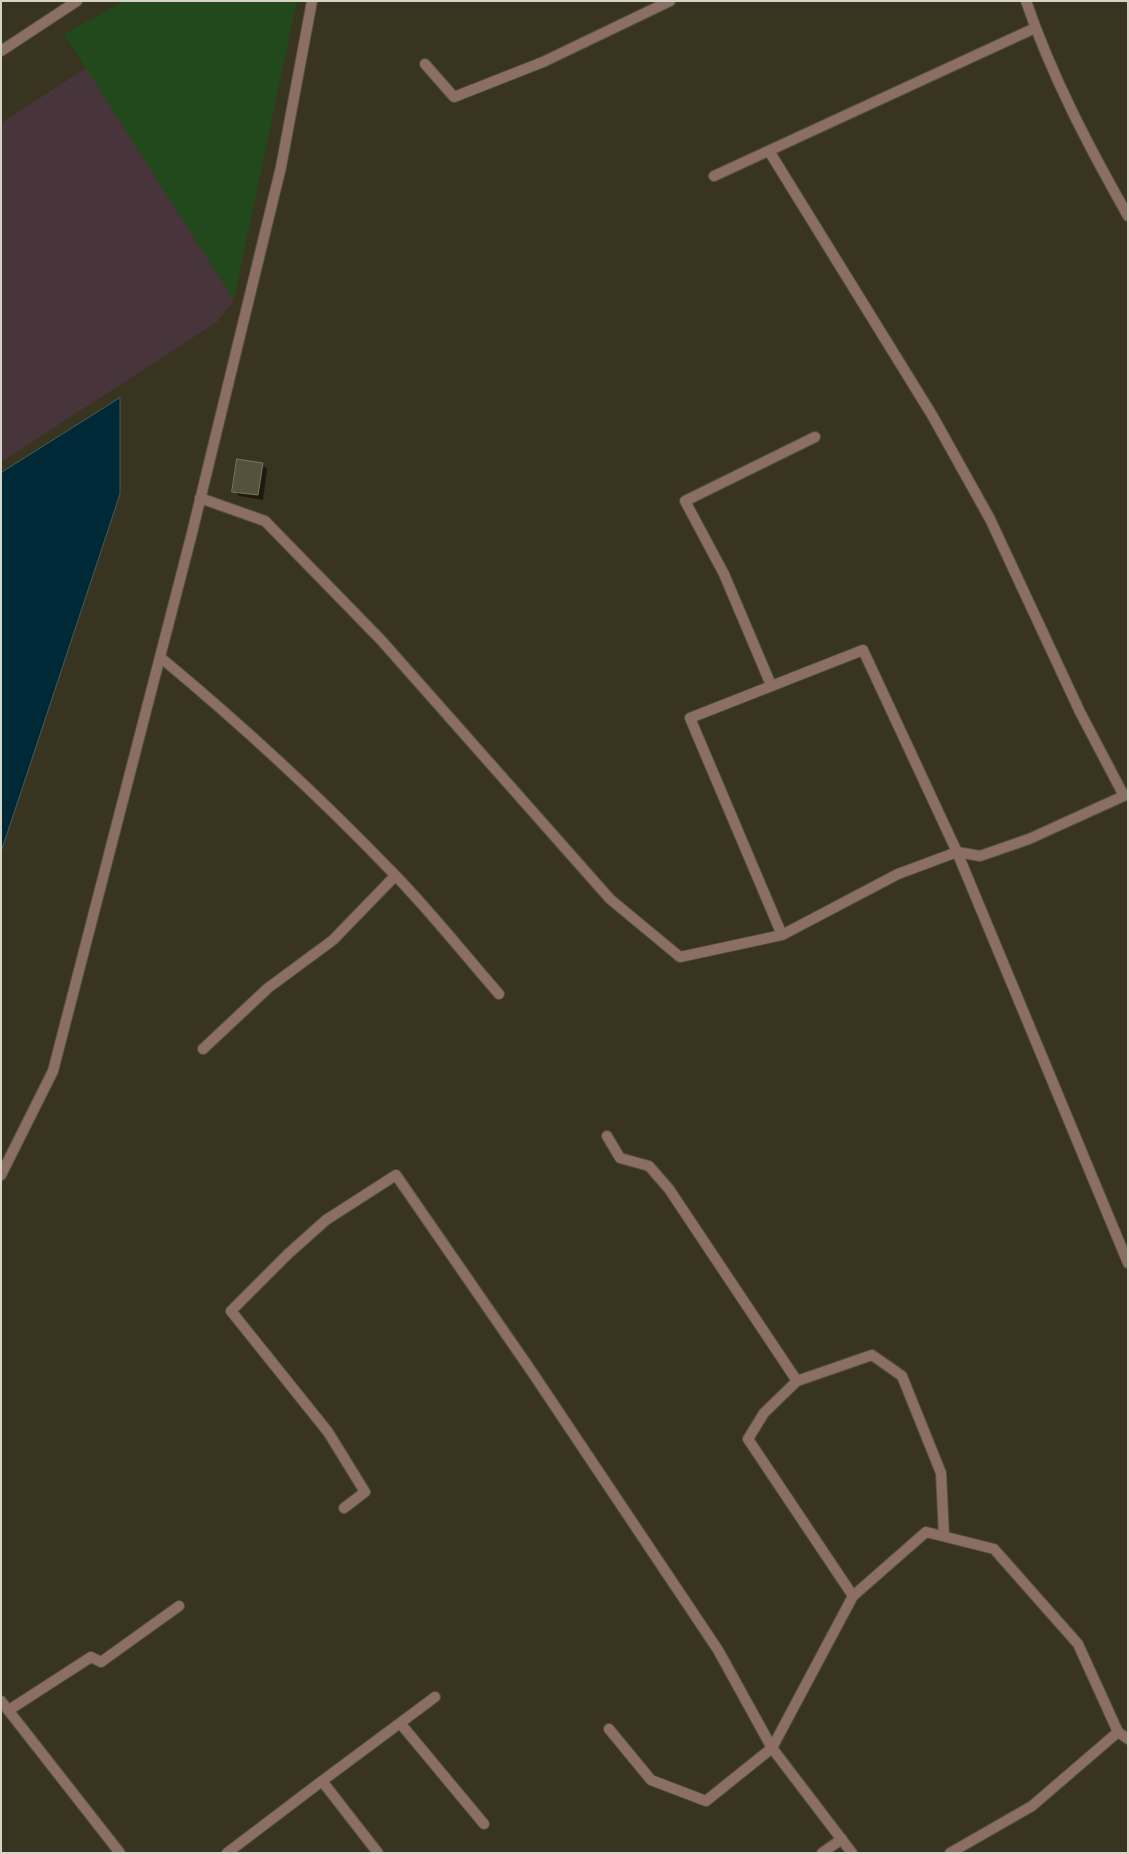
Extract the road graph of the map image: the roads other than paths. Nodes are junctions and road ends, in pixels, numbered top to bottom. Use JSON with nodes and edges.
{"nodes":[{"id":1,"x":77,"y":1,"type":"edge"},
{"id":2,"x":312,"y":1,"type":"edge"},
{"id":3,"x":670,"y":1,"type":"edge"},
{"id":4,"x":1026,"y":1,"type":"edge"},
{"id":5,"x":1035,"y":28,"type":"junction"},
{"id":6,"x":1,"y":51,"type":"edge"},
{"id":7,"x":425,"y":64,"type":"dead end"},
{"id":8,"x":769,"y":151,"type":"junction"},
{"id":9,"x":714,"y":176,"type":"dead end"},
{"id":10,"x":1128,"y":216,"type":"edge"},
{"id":11,"x":815,"y":437,"type":"dead end"},
{"id":12,"x":200,"y":498,"type":"junction"},
{"id":13,"x":160,"y":657,"type":"junction"},
{"id":14,"x":771,"y":685,"type":"junction"},
{"id":15,"x":1126,"y":795,"type":"edge"},
{"id":16,"x":957,"y":852,"type":"junction"},
{"id":17,"x":395,"y":876,"type":"junction"},
{"id":18,"x":782,"y":935,"type":"junction"},
{"id":19,"x":499,"y":994,"type":"dead end"},
{"id":20,"x":202,"y":1049,"type":"dead end"},
{"id":21,"x":607,"y":1136,"type":"dead end"},
{"id":22,"x":1,"y":1175,"type":"edge"},
{"id":23,"x":1128,"y":1263,"type":"edge"},
{"id":24,"x":797,"y":1381,"type":"junction"},
{"id":25,"x":344,"y":1508,"type":"dead end"},
{"id":26,"x":944,"y":1536,"type":"junction"},
{"id":27,"x":853,"y":1596,"type":"junction"},
{"id":28,"x":179,"y":1606,"type":"dead end"},
{"id":29,"x":435,"y":1697,"type":"dead end"},
{"id":30,"x":1,"y":1701,"type":"edge"},
{"id":31,"x":9,"y":1710,"type":"junction"},
{"id":32,"x":400,"y":1723,"type":"junction"},
{"id":33,"x":608,"y":1729,"type":"dead end"},
{"id":34,"x":1118,"y":1732,"type":"junction"},
{"id":35,"x":1128,"y":1739,"type":"edge"},
{"id":36,"x":772,"y":1748,"type":"junction"},
{"id":37,"x":322,"y":1780,"type":"junction"},
{"id":38,"x":484,"y":1824,"type":"dead end"},
{"id":39,"x":842,"y":1839,"type":"junction"},
{"id":40,"x":120,"y":1853,"type":"edge"},
{"id":41,"x":227,"y":1853,"type":"edge"},
{"id":42,"x":378,"y":1853,"type":"edge"},
{"id":43,"x":822,"y":1853,"type":"edge"},
{"id":44,"x":852,"y":1853,"type":"edge"},
{"id":45,"x":950,"y":1853,"type":"edge"}],
"edges":[{"from":1,"to":6,"type":"street"},
{"from":2,"to":12,"type":"street"},
{"from":3,"to":7,"type":"street"},
{"from":4,"to":5,"type":"street"},
{"from":5,"to":8,"type":"street"},
{"from":5,"to":10,"type":"street"},
{"from":8,"to":9,"type":"street"},
{"from":8,"to":15,"type":"street"},
{"from":11,"to":14,"type":"street"},
{"from":12,"to":13,"type":"street"},
{"from":12,"to":18,"type":"street"},
{"from":13,"to":17,"type":"street"},
{"from":13,"to":22,"type":"street"},
{"from":14,"to":16,"type":"street"},
{"from":14,"to":18,"type":"street"},
{"from":15,"to":16,"type":"street"},
{"from":16,"to":18,"type":"street"},
{"from":16,"to":23,"type":"street"},
{"from":17,"to":19,"type":"street"},
{"from":17,"to":20,"type":"street"},
{"from":21,"to":24,"type":"street"},
{"from":24,"to":26,"type":"street"},
{"from":24,"to":27,"type":"street"},
{"from":25,"to":36,"type":"street"},
{"from":26,"to":27,"type":"street"},
{"from":26,"to":34,"type":"street"},
{"from":27,"to":36,"type":"street"},
{"from":28,"to":31,"type":"street"},
{"from":29,"to":32,"type":"street"},
{"from":30,"to":31,"type":"street"},
{"from":31,"to":40,"type":"street"},
{"from":32,"to":37,"type":"street"},
{"from":32,"to":38,"type":"street"},
{"from":33,"to":36,"type":"street"},
{"from":34,"to":35,"type":"street"},
{"from":34,"to":45,"type":"street"},
{"from":36,"to":39,"type":"street"},
{"from":37,"to":41,"type":"street"},
{"from":37,"to":42,"type":"street"},
{"from":39,"to":43,"type":"street"},
{"from":39,"to":44,"type":"street"}]}
